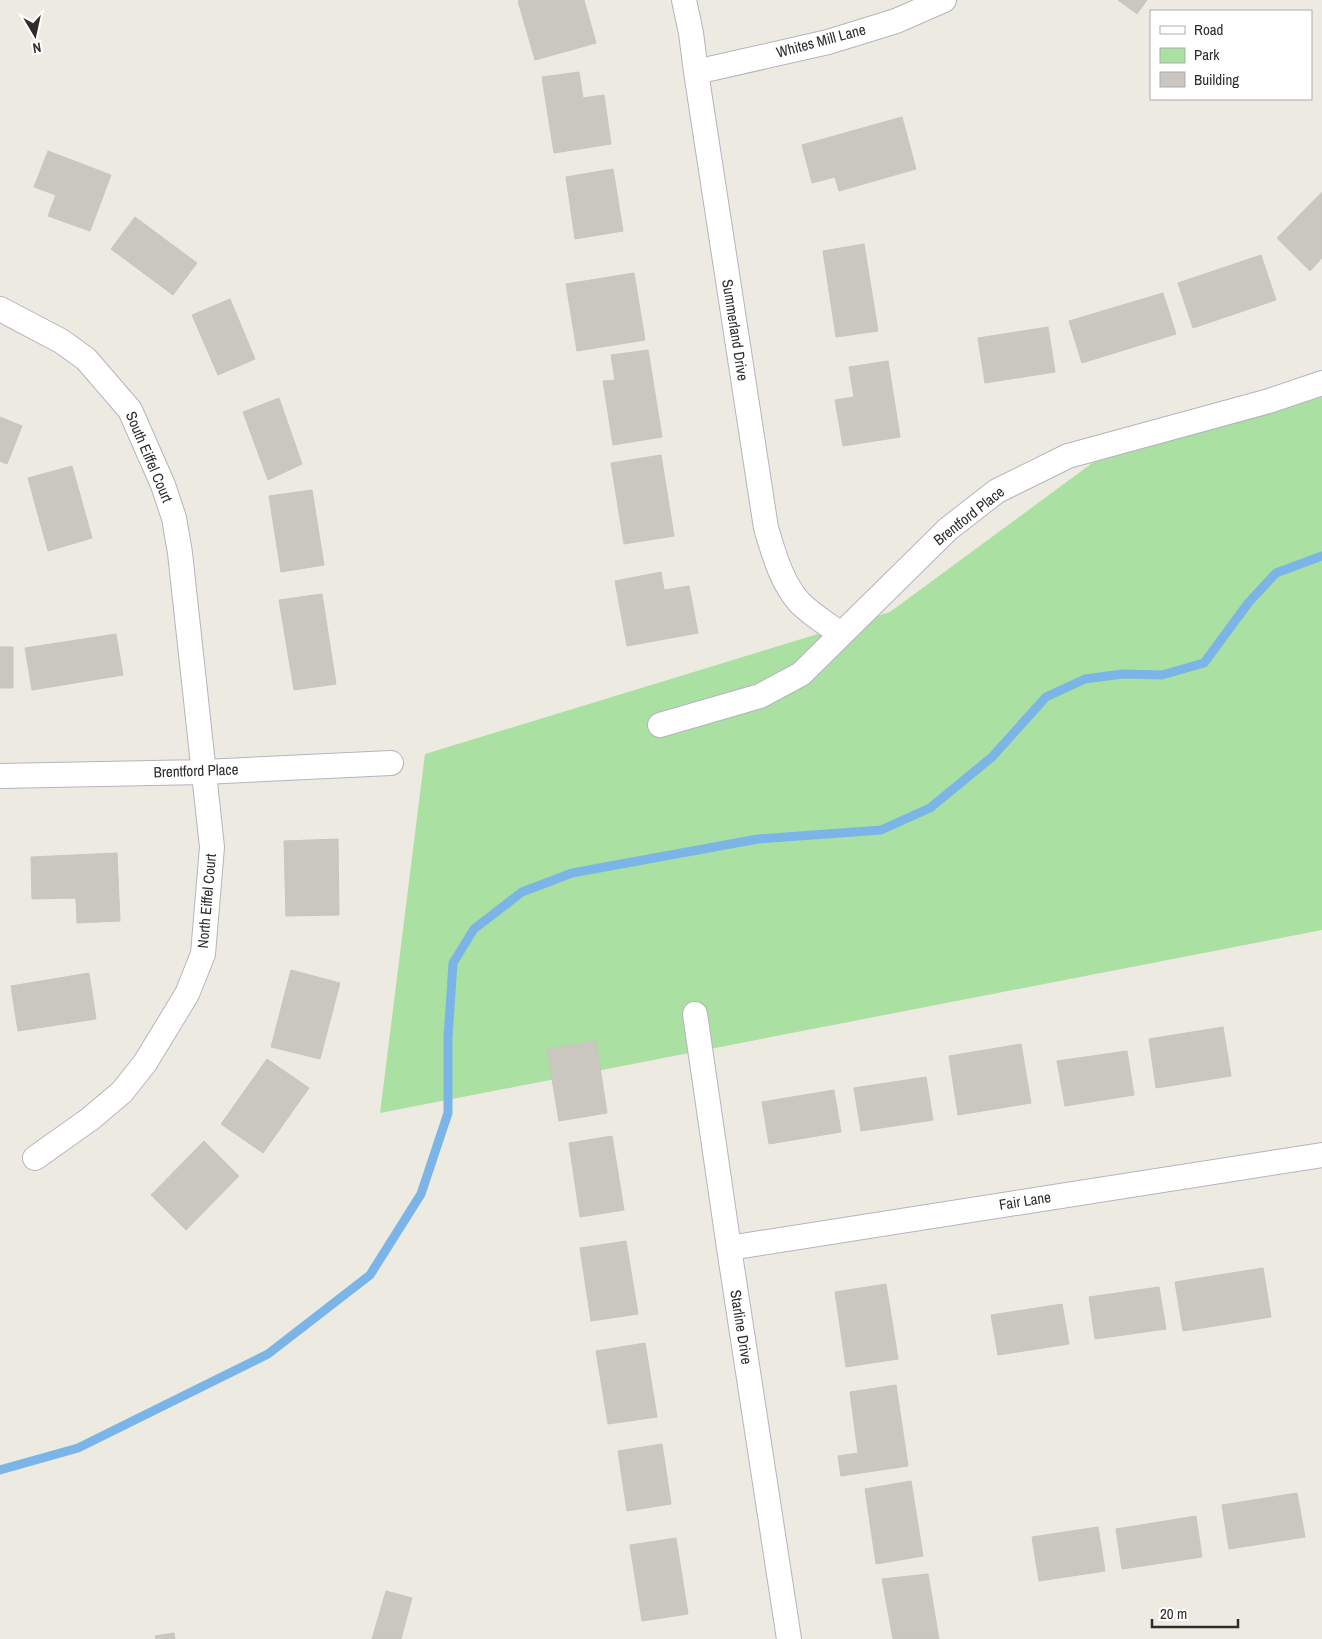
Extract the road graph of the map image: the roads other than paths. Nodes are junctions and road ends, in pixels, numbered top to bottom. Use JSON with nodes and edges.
{"nodes":[{"id":1,"x":684,"y":0,"type":"edge"},
{"id":2,"x":944,"y":0,"type":"edge"},
{"id":3,"x":696,"y":72,"type":"junction"},
{"id":4,"x":0,"y":309,"type":"edge"},
{"id":5,"x":1322,"y":383,"type":"edge"},
{"id":6,"x":183,"y":579,"type":"joint"},
{"id":7,"x":840,"y":634,"type":"junction"},
{"id":8,"x":660,"y":725,"type":"dead end"},
{"id":9,"x":391,"y":763,"type":"dead end"},
{"id":10,"x":204,"y":772,"type":"junction"},
{"id":11,"x":0,"y":776,"type":"edge"},
{"id":12,"x":695,"y":1014,"type":"dead end"},
{"id":13,"x":1322,"y":1155,"type":"edge"},
{"id":14,"x":35,"y":1158,"type":"dead end"},
{"id":15,"x":729,"y":1248,"type":"junction"},
{"id":16,"x":789,"y":1639,"type":"edge"}],
"edges":[{"from":1,"to":3,"type":"street","name":"Summerland Drive"},
{"from":2,"to":3,"type":"street","name":"Whites Mill Lane"},
{"from":3,"to":7,"type":"street","name":"Summerland Drive"},
{"from":4,"to":6,"type":"street","name":"South Eiffel Court"},
{"from":5,"to":7,"type":"street","name":"Brentford Place"},
{"from":6,"to":10,"type":"street","name":"North Eiffel Court"},
{"from":7,"to":8,"type":"street","name":"Brentford Place"},
{"from":9,"to":10,"type":"street","name":"Brentford Place"},
{"from":10,"to":11,"type":"street","name":"Brentford Place"},
{"from":10,"to":14,"type":"street","name":"North Eiffel Court"},
{"from":12,"to":15,"type":"street","name":"Starline Drive"},
{"from":13,"to":15,"type":"street","name":"Fair Lane"},
{"from":15,"to":16,"type":"street","name":"Starline Drive"}]}
